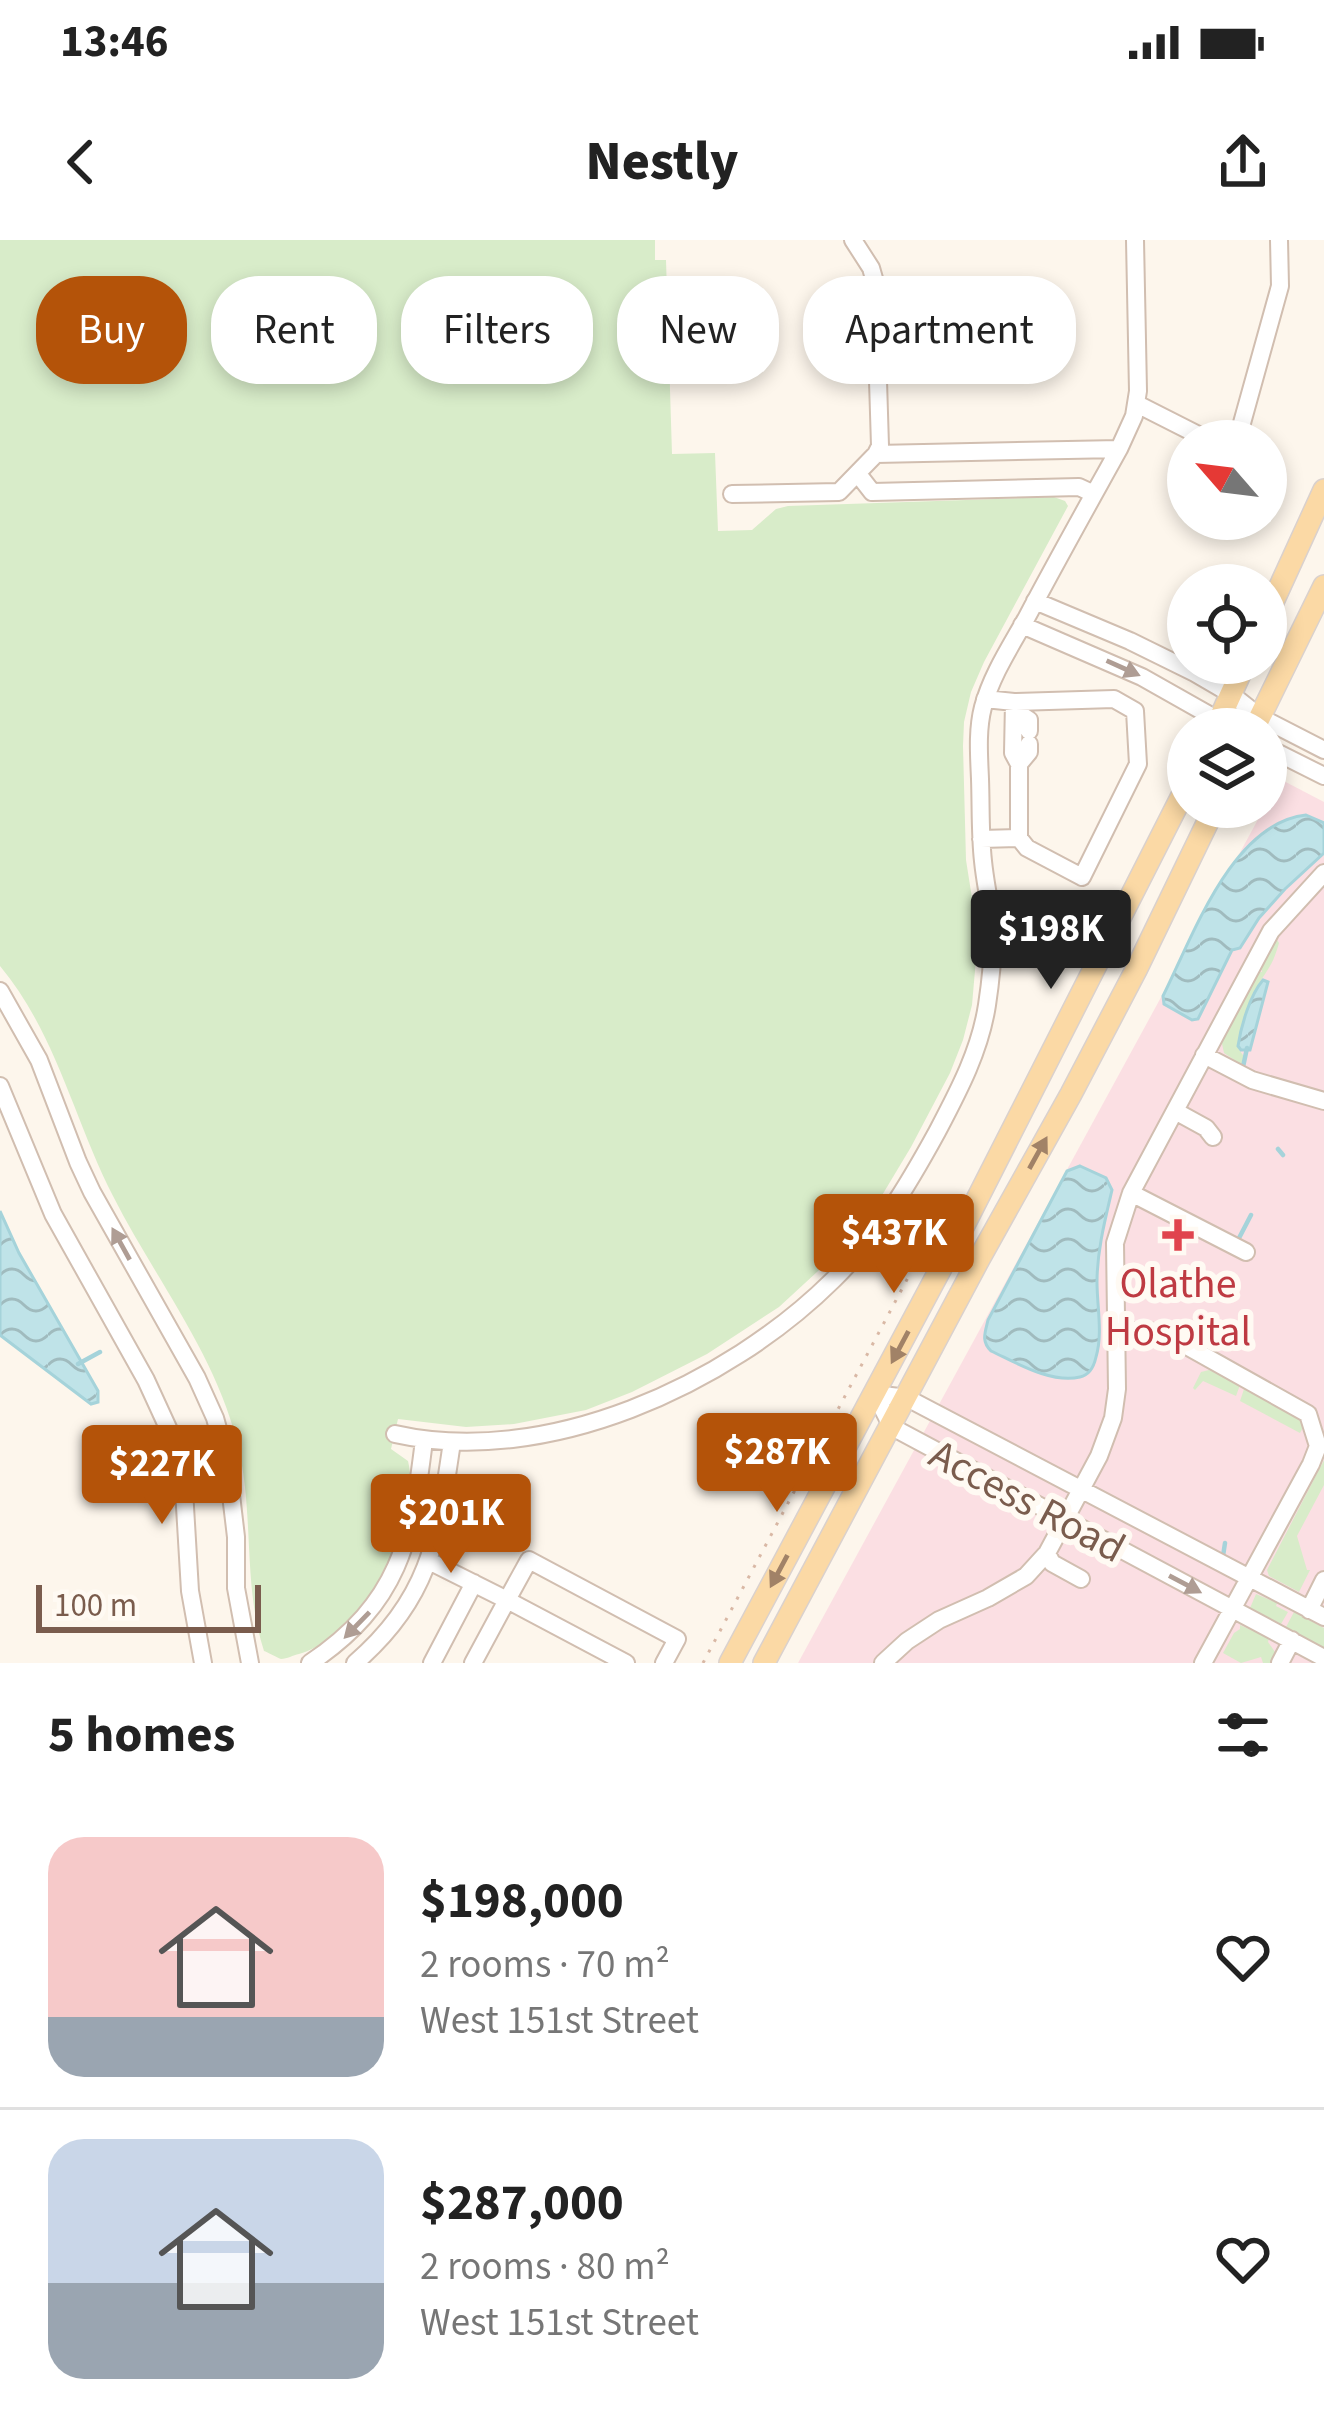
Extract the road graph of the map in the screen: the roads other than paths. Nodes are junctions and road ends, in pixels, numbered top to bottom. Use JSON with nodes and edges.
{"nodes":[{"id":1,"x":853,"y":240,"type":"edge"},
{"id":2,"x":1135,"y":240,"type":"edge"},
{"id":3,"x":1279,"y":240,"type":"edge"},
{"id":4,"x":1137,"y":404,"type":"junction"},
{"id":5,"x":1169,"y":420,"type":"edge"},
{"id":6,"x":1243,"y":420,"type":"edge"},
{"id":7,"x":1119,"y":449,"type":"junction"},
{"id":8,"x":876,"y":454,"type":"junction"},
{"id":9,"x":858,"y":474,"type":"junction"},
{"id":10,"x":1324,"y":490,"type":"edge"},
{"id":11,"x":732,"y":494,"type":"dead end"},
{"id":12,"x":1094,"y":494,"type":"junction"},
{"id":13,"x":1287,"y":571,"type":"edge"},
{"id":14,"x":1324,"y":586,"type":"edge"},
{"id":15,"x":1035,"y":601,"type":"junction"},
{"id":16,"x":1022,"y":625,"type":"junction"},
{"id":17,"x":1236,"y":684,"type":"edge"},
{"id":18,"x":1231,"y":694,"type":"junction"},
{"id":19,"x":986,"y":699,"type":"junction"},
{"id":20,"x":1014,"y":706,"type":"junction"},
{"id":21,"x":1193,"y":708,"type":"edge"},
{"id":22,"x":1228,"y":708,"type":"edge"},
{"id":23,"x":1244,"y":708,"type":"edge"},
{"id":24,"x":1264,"y":708,"type":"edge"},
{"id":25,"x":1287,"y":735,"type":"edge"},
{"id":26,"x":1324,"y":750,"type":"edge"},
{"id":27,"x":1287,"y":758,"type":"edge"},
{"id":28,"x":1019,"y":764,"type":"junction"},
{"id":29,"x":1324,"y":776,"type":"edge"},
{"id":30,"x":1167,"y":825,"type":"edge"},
{"id":31,"x":1205,"y":828,"type":"edge"},
{"id":32,"x":1019,"y":838,"type":"junction"},
{"id":33,"x":982,"y":839,"type":"junction"},
{"id":34,"x":1324,"y":873,"type":"edge"},
{"id":35,"x":990,"y":911,"type":"junction"},
{"id":36,"x":1075,"y":934,"type":"dead end"},
{"id":37,"x":0,"y":991,"type":"edge"},
{"id":38,"x":1204,"y":1055,"type":"junction"},
{"id":39,"x":0,"y":1086,"type":"edge"},
{"id":40,"x":1324,"y":1101,"type":"edge"},
{"id":41,"x":1131,"y":1193,"type":"junction"},
{"id":42,"x":1246,"y":1252,"type":"dead end"},
{"id":43,"x":1117,"y":1330,"type":"junction"},
{"id":44,"x":875,"y":1394,"type":"junction"},
{"id":45,"x":907,"y":1397,"type":"junction"},
{"id":46,"x":892,"y":1427,"type":"junction"},
{"id":47,"x":395,"y":1434,"type":"dead end"},
{"id":48,"x":424,"y":1440,"type":"junction"},
{"id":49,"x":452,"y":1442,"type":"junction"},
{"id":50,"x":1081,"y":1490,"type":"junction"},
{"id":51,"x":1065,"y":1520,"type":"junction"},
{"id":52,"x":1047,"y":1553,"type":"junction"},
{"id":53,"x":429,"y":1561,"type":"junction"},
{"id":54,"x":1081,"y":1579,"type":"dead end"},
{"id":55,"x":1249,"y":1579,"type":"junction"},
{"id":56,"x":1324,"y":1580,"type":"edge"},
{"id":57,"x":474,"y":1583,"type":"junction"},
{"id":58,"x":507,"y":1600,"type":"junction"},
{"id":59,"x":1233,"y":1609,"type":"junction"},
{"id":60,"x":1316,"y":1613,"type":"edge"},
{"id":61,"x":1292,"y":1640,"type":"junction"},
{"id":62,"x":1324,"y":1658,"type":"edge"},
{"id":63,"x":203,"y":1663,"type":"edge"},
{"id":64,"x":250,"y":1663,"type":"edge"},
{"id":65,"x":310,"y":1663,"type":"edge"},
{"id":66,"x":355,"y":1663,"type":"edge"},
{"id":67,"x":432,"y":1663,"type":"edge"},
{"id":68,"x":473,"y":1663,"type":"edge"},
{"id":69,"x":626,"y":1663,"type":"edge"},
{"id":70,"x":664,"y":1663,"type":"edge"},
{"id":71,"x":730,"y":1663,"type":"edge"},
{"id":72,"x":764,"y":1663,"type":"edge"},
{"id":73,"x":883,"y":1663,"type":"edge"},
{"id":74,"x":1203,"y":1663,"type":"edge"},
{"id":75,"x":1280,"y":1663,"type":"edge"}],
"edges":[{"from":1,"to":8,"type":"street"},
{"from":2,"to":4,"type":"street"},
{"from":3,"to":6,"type":"street"},
{"from":4,"to":5,"type":"street"},
{"from":4,"to":7,"type":"street"},
{"from":7,"to":8,"type":"street"},
{"from":7,"to":12,"type":"street"},
{"from":8,"to":9,"type":"street"},
{"from":9,"to":11,"type":"street"},
{"from":9,"to":12,"type":"street"},
{"from":10,"to":13,"type":"main road"},
{"from":12,"to":15,"type":"street"},
{"from":14,"to":24,"type":"main road"},
{"from":15,"to":16,"type":"street"},
{"from":15,"to":18,"type":"street"},
{"from":16,"to":19,"type":"street"},
{"from":16,"to":21,"type":"street","one_way":true},
{"from":17,"to":18,"type":"main road"},
{"from":18,"to":22,"type":"main road"},
{"from":18,"to":23,"type":"street"},
{"from":19,"to":20,"type":"street"},
{"from":19,"to":33,"type":"street"},
{"from":20,"to":28,"type":"street"},
{"from":20,"to":28,"type":"street"},
{"from":20,"to":32,"type":"street"},
{"from":25,"to":26,"type":"street"},
{"from":27,"to":29,"type":"street"},
{"from":28,"to":32,"type":"street"},
{"from":30,"to":44,"type":"main road","one_way":true},
{"from":45,"to":31,"type":"main road","one_way":true},
{"from":32,"to":33,"type":"street"},
{"from":33,"to":35,"type":"street"},
{"from":34,"to":38,"type":"street"},
{"from":35,"to":36,"type":"street"},
{"from":35,"to":49,"type":"street"},
{"from":64,"to":37,"type":"street","one_way":true},
{"from":38,"to":40,"type":"street"},
{"from":38,"to":41,"type":"street"},
{"from":39,"to":63,"type":"street"},
{"from":41,"to":42,"type":"street"},
{"from":41,"to":43,"type":"street"},
{"from":43,"to":50,"type":"street"},
{"from":43,"to":55,"type":"street"},
{"from":44,"to":45,"type":"street","name":"Access Road"},
{"from":44,"to":46,"type":"street","name":"Access Road"},
{"from":44,"to":71,"type":"main road","one_way":true},
{"from":45,"to":46,"type":"main road"},
{"from":45,"to":50,"type":"street","name":"Access Road"},
{"from":46,"to":51,"type":"street","name":"Access Road"},
{"from":46,"to":72,"type":"main road"},
{"from":47,"to":48,"type":"street"},
{"from":48,"to":49,"type":"street"},
{"from":48,"to":65,"type":"street","one_way":true},
{"from":49,"to":53,"type":"street"},
{"from":50,"to":51,"type":"street"},
{"from":50,"to":55,"type":"street","name":"Access Road"},
{"from":51,"to":52,"type":"street"},
{"from":51,"to":59,"type":"street","name":"Access Road","one_way":true},
{"from":52,"to":54,"type":"street"},
{"from":52,"to":73,"type":"street"},
{"from":53,"to":57,"type":"street"},
{"from":53,"to":66,"type":"street"},
{"from":55,"to":59,"type":"street"},
{"from":55,"to":60,"type":"street","name":"Access Road"},
{"from":56,"to":60,"type":"street"},
{"from":57,"to":58,"type":"street"},
{"from":57,"to":67,"type":"street"},
{"from":58,"to":68,"type":"street"},
{"from":58,"to":69,"type":"street"},
{"from":58,"to":70,"type":"street"},
{"from":59,"to":61,"type":"street","name":"Access Road"},
{"from":59,"to":74,"type":"street"},
{"from":61,"to":62,"type":"street","name":"Access Road"},
{"from":61,"to":75,"type":"street"}]}
